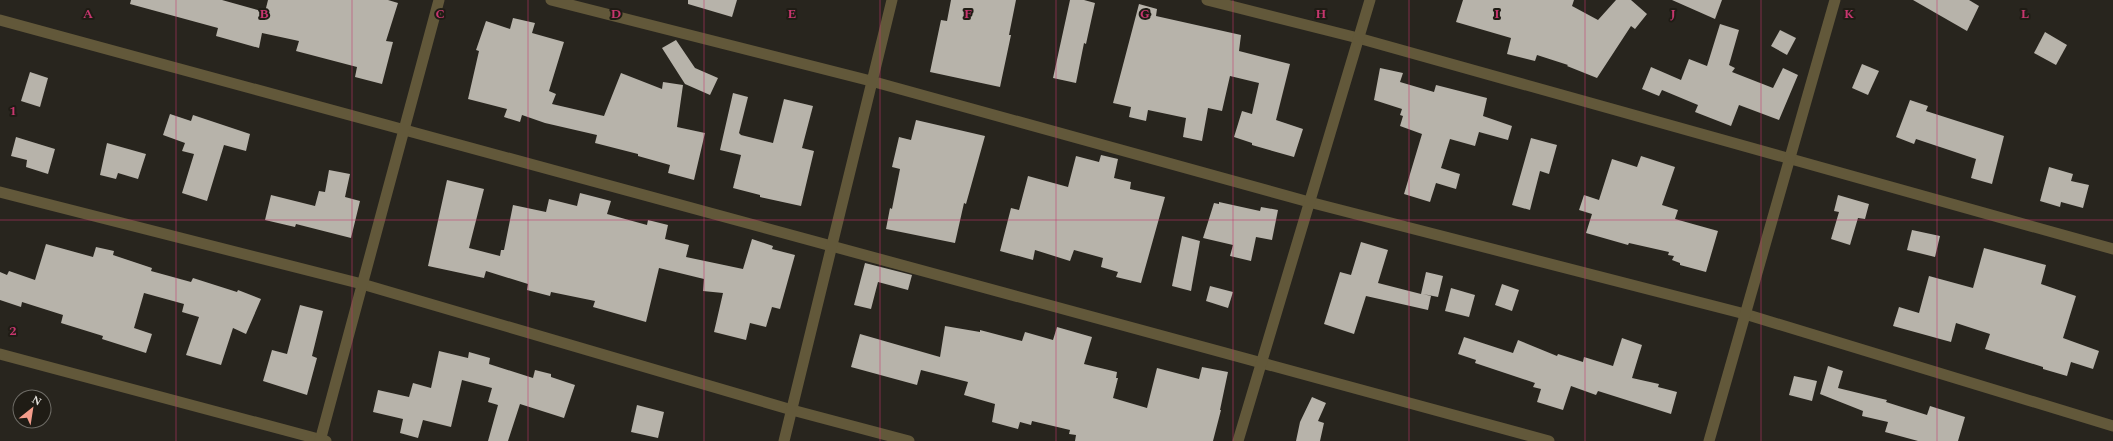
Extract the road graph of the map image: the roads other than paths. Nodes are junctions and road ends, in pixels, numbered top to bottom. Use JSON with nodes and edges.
{"nodes":[{"id":1,"x":439,"y":0,"type":"edge"},
{"id":2,"x":551,"y":0,"type":"edge"},
{"id":3,"x":892,"y":0,"type":"edge"},
{"id":4,"x":1207,"y":0,"type":"edge"},
{"id":5,"x":1370,"y":0,"type":"edge"},
{"id":6,"x":1835,"y":0,"type":"edge"},
{"id":7,"x":0,"y":20,"type":"edge"},
{"id":8,"x":1358,"y":38,"type":"junction"},
{"id":9,"x":872,"y":81,"type":"junction"},
{"id":10,"x":404,"y":131,"type":"junction"},
{"id":11,"x":1790,"y":158,"type":"junction"},
{"id":12,"x":0,"y":192,"type":"edge"},
{"id":13,"x":1309,"y":202,"type":"junction"},
{"id":14,"x":833,"y":247,"type":"junction"},
{"id":15,"x":2113,"y":249,"type":"edge"},
{"id":16,"x":362,"y":284,"type":"junction"},
{"id":17,"x":1745,"y":314,"type":"junction"},
{"id":18,"x":0,"y":354,"type":"edge"},
{"id":19,"x":1261,"y":364,"type":"junction"},
{"id":20,"x":792,"y":410,"type":"junction"},
{"id":21,"x":2113,"y":426,"type":"edge"},
{"id":22,"x":322,"y":440,"type":"edge"},
{"id":23,"x":784,"y":441,"type":"edge"},
{"id":24,"x":909,"y":441,"type":"edge"},
{"id":25,"x":1238,"y":441,"type":"edge"},
{"id":26,"x":1549,"y":441,"type":"edge"},
{"id":27,"x":1709,"y":441,"type":"edge"}],
"edges":[{"from":1,"to":10,"type":"street"},
{"from":2,"to":9,"type":"street"},
{"from":3,"to":9,"type":"street"},
{"from":4,"to":8,"type":"street"},
{"from":5,"to":8,"type":"street"},
{"from":6,"to":11,"type":"street"},
{"from":7,"to":10,"type":"street"},
{"from":8,"to":11,"type":"street"},
{"from":8,"to":13,"type":"street"},
{"from":9,"to":13,"type":"street"},
{"from":9,"to":14,"type":"street"},
{"from":10,"to":14,"type":"street"},
{"from":10,"to":16,"type":"street"},
{"from":11,"to":15,"type":"street"},
{"from":11,"to":17,"type":"street"},
{"from":12,"to":16,"type":"street"},
{"from":13,"to":17,"type":"street"},
{"from":13,"to":19,"type":"street"},
{"from":14,"to":19,"type":"street"},
{"from":14,"to":20,"type":"street"},
{"from":16,"to":20,"type":"street"},
{"from":16,"to":22,"type":"street"},
{"from":17,"to":21,"type":"street"},
{"from":17,"to":27,"type":"street"},
{"from":18,"to":22,"type":"street"},
{"from":19,"to":25,"type":"street"},
{"from":19,"to":26,"type":"street"},
{"from":20,"to":23,"type":"street"},
{"from":20,"to":24,"type":"street"}]}
